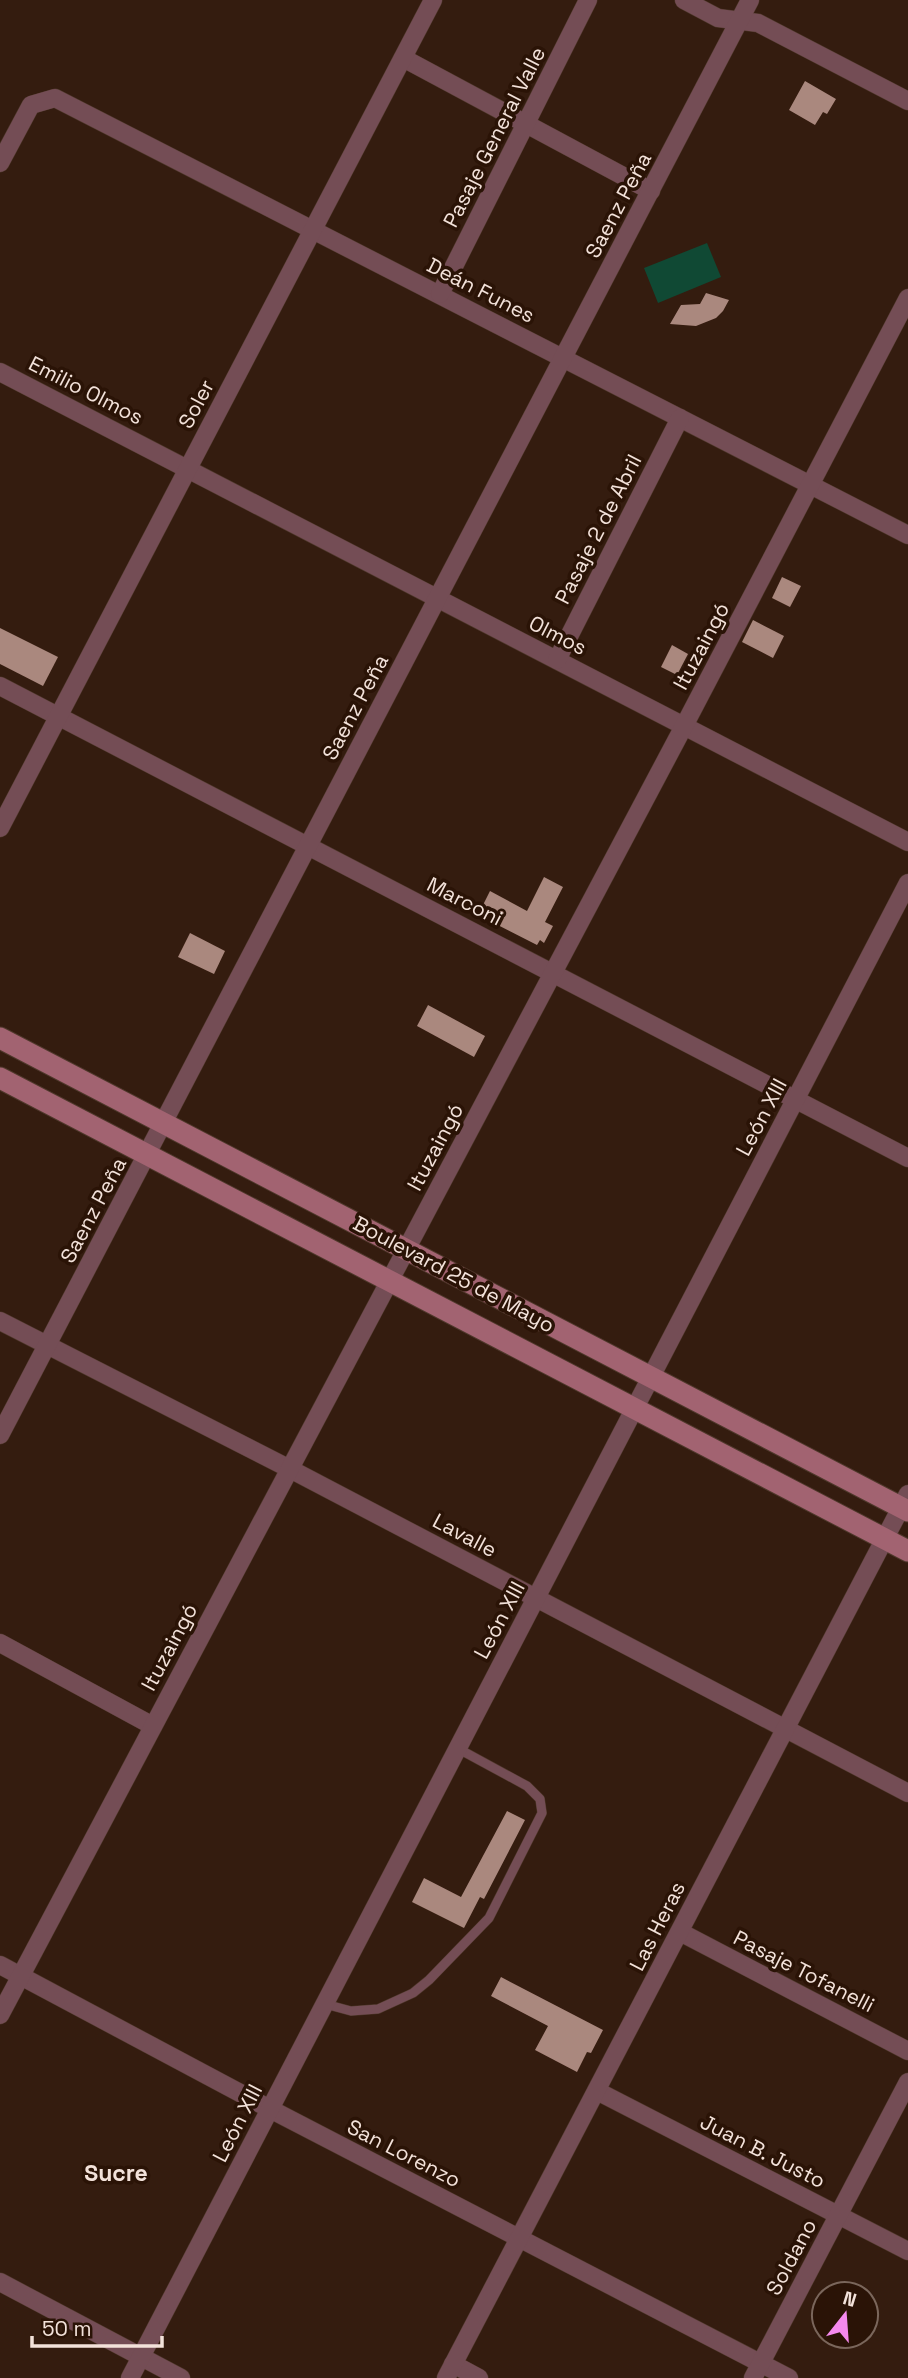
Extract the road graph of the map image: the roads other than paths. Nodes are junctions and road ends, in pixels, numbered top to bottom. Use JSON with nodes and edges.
{"nodes":[{"id":1,"x":433,"y":0,"type":"edge"},
{"id":2,"x":588,"y":0,"type":"edge"},
{"id":3,"x":684,"y":0,"type":"edge"},
{"id":4,"x":750,"y":0,"type":"edge"},
{"id":5,"x":740,"y":21,"type":"junction"},
{"id":6,"x":403,"y":58,"type":"junction"},
{"id":7,"x":908,"y":101,"type":"edge"},
{"id":8,"x":526,"y":123,"type":"junction"},
{"id":9,"x":0,"y":163,"type":"edge"},
{"id":10,"x":651,"y":191,"type":"junction"},
{"id":11,"x":314,"y":229,"type":"junction"},
{"id":12,"x":440,"y":294,"type":"junction"},
{"id":13,"x":908,"y":298,"type":"edge"},
{"id":14,"x":564,"y":358,"type":"junction"},
{"id":15,"x":0,"y":372,"type":"edge"},
{"id":16,"x":680,"y":418,"type":"junction"},
{"id":17,"x":188,"y":469,"type":"junction"},
{"id":18,"x":810,"y":485,"type":"junction"},
{"id":19,"x":908,"y":535,"type":"edge"},
{"id":20,"x":438,"y":598,"type":"junction"},
{"id":21,"x":556,"y":660,"type":"junction"},
{"id":22,"x":0,"y":686,"type":"edge"},
{"id":23,"x":58,"y":716,"type":"junction"},
{"id":24,"x":684,"y":726,"type":"junction"},
{"id":25,"x":0,"y":828,"type":"edge"},
{"id":26,"x":908,"y":842,"type":"edge"},
{"id":27,"x":309,"y":846,"type":"junction"},
{"id":28,"x":908,"y":883,"type":"edge"},
{"id":29,"x":553,"y":973,"type":"junction"},
{"id":30,"x":0,"y":1038,"type":"edge"},
{"id":31,"x":0,"y":1077,"type":"edge"},
{"id":32,"x":796,"y":1098,"type":"junction"},
{"id":33,"x":164,"y":1123,"type":"junction"},
{"id":34,"x":147,"y":1154,"type":"junction"},
{"id":35,"x":908,"y":1158,"type":"edge"},
{"id":36,"x":406,"y":1250,"type":"junction"},
{"id":37,"x":390,"y":1281,"type":"junction"},
{"id":38,"x":0,"y":1321,"type":"edge"},
{"id":39,"x":47,"y":1346,"type":"junction"},
{"id":40,"x":651,"y":1377,"type":"junction"},
{"id":41,"x":635,"y":1408,"type":"junction"},
{"id":42,"x":0,"y":1435,"type":"edge"},
{"id":43,"x":290,"y":1469,"type":"junction"},
{"id":44,"x":906,"y":1504,"type":"edge"},
{"id":45,"x":885,"y":1539,"type":"junction"},
{"id":46,"x":908,"y":1551,"type":"edge"},
{"id":47,"x":536,"y":1598,"type":"junction"},
{"id":48,"x":0,"y":1643,"type":"edge"},
{"id":49,"x":153,"y":1726,"type":"junction"},
{"id":50,"x":786,"y":1729,"type":"junction"},
{"id":51,"x":457,"y":1748,"type":"junction"},
{"id":52,"x":908,"y":1793,"type":"edge"},
{"id":53,"x":680,"y":1932,"type":"junction"},
{"id":54,"x":0,"y":1965,"type":"edge"},
{"id":55,"x":20,"y":1976,"type":"junction"},
{"id":56,"x":324,"y":2004,"type":"junction"},
{"id":57,"x":0,"y":2015,"type":"edge"},
{"id":58,"x":908,"y":2050,"type":"edge"},
{"id":59,"x":908,"y":2082,"type":"edge"},
{"id":60,"x":597,"y":2091,"type":"junction"},
{"id":61,"x":270,"y":2109,"type":"junction"},
{"id":62,"x":838,"y":2215,"type":"junction"},
{"id":63,"x":520,"y":2238,"type":"junction"},
{"id":64,"x":908,"y":2251,"type":"edge"},
{"id":65,"x":0,"y":2283,"type":"edge"},
{"id":66,"x":141,"y":2357,"type":"junction"},
{"id":67,"x":450,"y":2371,"type":"edge"},
{"id":68,"x":757,"y":2371,"type":"edge"},
{"id":69,"x":130,"y":2378,"type":"edge"},
{"id":70,"x":181,"y":2378,"type":"edge"},
{"id":71,"x":479,"y":2378,"type":"edge"},
{"id":72,"x":789,"y":2378,"type":"edge"}],
"edges":[{"from":1,"to":6,"type":"street","name":"Soler"},
{"from":2,"to":8,"type":"street","name":"Pasaje General Valle"},
{"from":3,"to":5,"type":"street"},
{"from":4,"to":5,"type":"street","name":"Saenz Peña"},
{"from":5,"to":7,"type":"street"},
{"from":5,"to":10,"type":"street","name":"Saenz Peña"},
{"from":6,"to":8,"type":"street"},
{"from":6,"to":11,"type":"street","name":"Soler"},
{"from":8,"to":10,"type":"street"},
{"from":8,"to":12,"type":"street","name":"Pasaje General Valle"},
{"from":9,"to":11,"type":"street","name":"Deán Funes"},
{"from":10,"to":14,"type":"street","name":"Saenz Peña"},
{"from":11,"to":12,"type":"street","name":"Deán Funes"},
{"from":11,"to":17,"type":"street","name":"Soler"},
{"from":12,"to":14,"type":"street","name":"Deán Funes"},
{"from":13,"to":18,"type":"street","name":"Ituzaingó"},
{"from":14,"to":16,"type":"street","name":"Deán Funes"},
{"from":14,"to":20,"type":"street","name":"Saenz Peña"},
{"from":15,"to":17,"type":"street","name":"Emilio Olmos"},
{"from":16,"to":18,"type":"street","name":"Deán Funes"},
{"from":16,"to":21,"type":"street","name":"Pasaje 2 de Abril"},
{"from":17,"to":20,"type":"street","name":"Olmos"},
{"from":17,"to":23,"type":"street","name":"Soler"},
{"from":18,"to":19,"type":"street","name":"Deán Funes"},
{"from":18,"to":24,"type":"street","name":"Ituzaingó"},
{"from":20,"to":21,"type":"street","name":"Olmos"},
{"from":20,"to":27,"type":"street","name":"Saenz Peña"},
{"from":21,"to":24,"type":"street","name":"Olmos"},
{"from":22,"to":23,"type":"street","name":"Marconi"},
{"from":23,"to":25,"type":"street","name":"Soler"},
{"from":23,"to":27,"type":"street","name":"Marconi"},
{"from":24,"to":26,"type":"street","name":"Olmos"},
{"from":24,"to":29,"type":"street","name":"Ituzaingó"},
{"from":27,"to":29,"type":"street","name":"Marconi"},
{"from":27,"to":33,"type":"street","name":"Saenz Peña"},
{"from":28,"to":32,"type":"street","name":"León XIII"},
{"from":29,"to":32,"type":"street","name":"Marconi"},
{"from":29,"to":36,"type":"street","name":"Ituzaingó"},
{"from":30,"to":33,"type":"street","name":"Boulevard 25 de Mayo"},
{"from":31,"to":34,"type":"street","name":"Boulevard 25 de Mayo"},
{"from":32,"to":35,"type":"street","name":"Marconi"},
{"from":32,"to":40,"type":"street","name":"León XIII"},
{"from":33,"to":34,"type":"street","name":"Saenz Peña"},
{"from":33,"to":36,"type":"street","name":"Boulevard 25 de Mayo"},
{"from":34,"to":37,"type":"street","name":"Boulevard 25 de Mayo"},
{"from":34,"to":39,"type":"street","name":"Saenz Peña"},
{"from":36,"to":37,"type":"street","name":"Ituzaingó"},
{"from":36,"to":40,"type":"street","name":"Boulevard 25 de Mayo"},
{"from":37,"to":41,"type":"street","name":"Boulevard 25 de Mayo"},
{"from":37,"to":43,"type":"street","name":"Ituzaingó"},
{"from":38,"to":39,"type":"street","name":"Lavalle"},
{"from":39,"to":42,"type":"street","name":"Saenz Peña"},
{"from":39,"to":43,"type":"street","name":"Lavalle"},
{"from":40,"to":41,"type":"street","name":"León XIII"},
{"from":40,"to":44,"type":"street","name":"Boulevard 25 de Mayo"},
{"from":41,"to":45,"type":"street","name":"Boulevard 25 de Mayo"},
{"from":41,"to":47,"type":"street","name":"León XIII"},
{"from":43,"to":47,"type":"street","name":"Lavalle"},
{"from":43,"to":49,"type":"street","name":"Ituzaingó"},
{"from":44,"to":45,"type":"street","name":"Las Heras"},
{"from":45,"to":46,"type":"street","name":"Boulevard 25 de Mayo"},
{"from":45,"to":50,"type":"street","name":"Las Heras"},
{"from":47,"to":50,"type":"street","name":"Lavalle"},
{"from":47,"to":51,"type":"street","name":"León XIII"},
{"from":48,"to":49,"type":"street"},
{"from":49,"to":55,"type":"street","name":"Ituzaingó"},
{"from":50,"to":52,"type":"street","name":"Lavalle"},
{"from":50,"to":53,"type":"street","name":"Las Heras"},
{"from":51,"to":56,"type":"street","name":"León XIII"},
{"from":51,"to":56,"type":"lane"},
{"from":53,"to":58,"type":"street","name":"Pasaje Tofanelli"},
{"from":53,"to":60,"type":"street","name":"Las Heras"},
{"from":54,"to":55,"type":"street","name":"San Lorenzo"},
{"from":55,"to":57,"type":"street","name":"Ituzaingó"},
{"from":55,"to":61,"type":"street","name":"San Lorenzo"},
{"from":56,"to":61,"type":"street","name":"León XIII"},
{"from":59,"to":62,"type":"street","name":"Soldano"},
{"from":60,"to":62,"type":"street","name":"Juan B. Justo"},
{"from":60,"to":63,"type":"street","name":"Las Heras"},
{"from":61,"to":63,"type":"street","name":"San Lorenzo"},
{"from":61,"to":66,"type":"street","name":"León XIII"},
{"from":62,"to":64,"type":"street","name":"Juan B. Justo"},
{"from":62,"to":68,"type":"street","name":"Soldano"},
{"from":63,"to":67,"type":"street","name":"Las Heras"},
{"from":63,"to":68,"type":"street","name":"San Lorenzo"},
{"from":65,"to":66,"type":"street"},
{"from":66,"to":69,"type":"street","name":"León XIII"},
{"from":66,"to":70,"type":"street"},
{"from":67,"to":71,"type":"street"},
{"from":68,"to":72,"type":"street","name":"San Lorenzo"}]}
